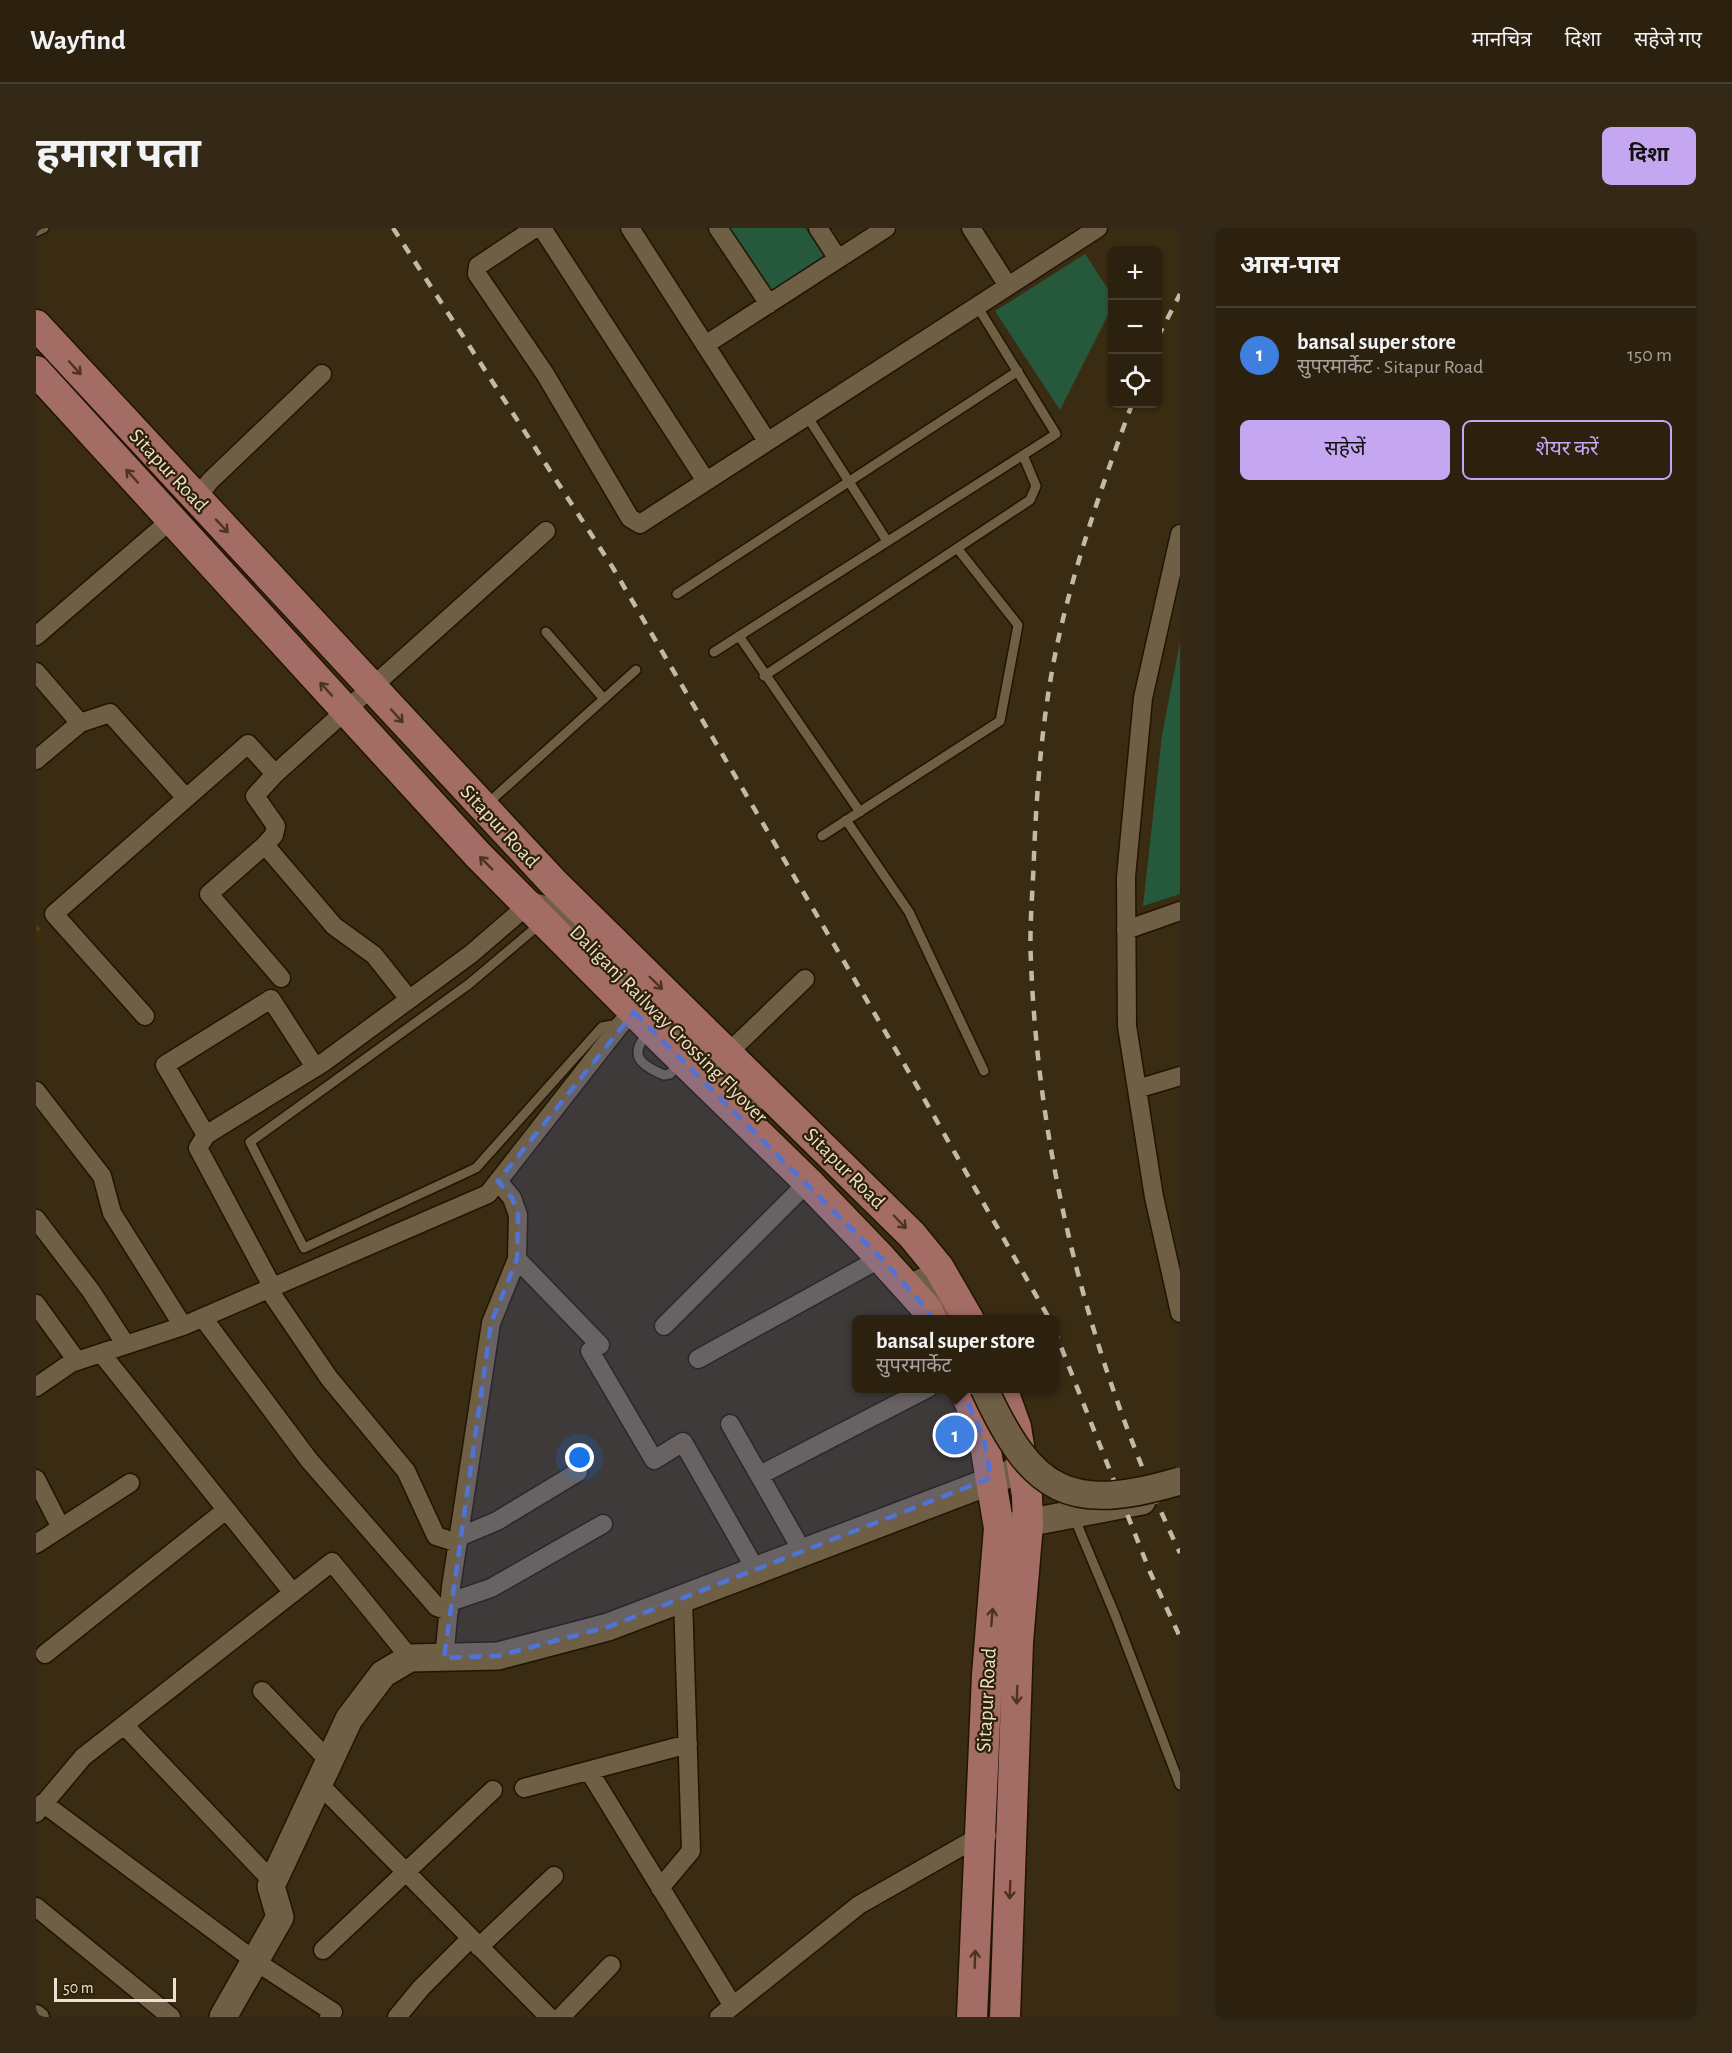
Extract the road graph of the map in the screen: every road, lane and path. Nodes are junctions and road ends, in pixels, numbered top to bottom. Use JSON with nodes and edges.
{"nodes":[{"id":1,"x":44,"y":228,"type":"edge"},
{"id":2,"x":535,"y":228,"type":"edge"},
{"id":3,"x":542,"y":228,"type":"edge"},
{"id":4,"x":630,"y":228,"type":"edge"},
{"id":5,"x":718,"y":228,"type":"edge"},
{"id":6,"x":818,"y":228,"type":"edge"},
{"id":7,"x":886,"y":228,"type":"edge"},
{"id":8,"x":971,"y":228,"type":"edge"},
{"id":9,"x":1098,"y":228,"type":"edge"},
{"id":10,"x":36,"y":232,"type":"edge"},
{"id":11,"x":838,"y":259,"type":"junction"},
{"id":12,"x":1008,"y":286,"type":"junction"},
{"id":13,"x":769,"y":304,"type":"junction"},
{"id":14,"x":977,"y":306,"type":"junction"},
{"id":15,"x":36,"y":325,"type":"edge"},
{"id":16,"x":705,"y":345,"type":"junction"},
{"id":17,"x":36,"y":371,"type":"edge"},
{"id":18,"x":1018,"y":371,"type":"junction"},
{"id":19,"x":322,"y":374,"type":"dead end"},
{"id":20,"x":807,"y":416,"type":"junction"},
{"id":21,"x":767,"y":441,"type":"junction"},
{"id":22,"x":1023,"y":455,"type":"junction"},
{"id":23,"x":706,"y":480,"type":"junction"},
{"id":24,"x":849,"y":481,"type":"junction"},
{"id":25,"x":196,"y":499,"type":"junction"},
{"id":26,"x":172,"y":519,"type":"junction"},
{"id":27,"x":546,"y":531,"type":"dead end"},
{"id":28,"x":1180,"y":534,"type":"edge"},
{"id":29,"x":887,"y":542,"type":"junction"},
{"id":30,"x":957,"y":548,"type":"junction"},
{"id":31,"x":1174,"y":590,"type":"edge"},
{"id":32,"x":677,"y":594,"type":"dead end"},
{"id":33,"x":546,"y":632,"type":"dead end"},
{"id":34,"x":36,"y":636,"type":"edge"},
{"id":35,"x":739,"y":636,"type":"junction"},
{"id":36,"x":714,"y":652,"type":"dead end"},
{"id":37,"x":636,"y":670,"type":"dead end"},
{"id":38,"x":36,"y":672,"type":"edge"},
{"id":39,"x":764,"y":676,"type":"junction"},
{"id":40,"x":372,"y":689,"type":"junction"},
{"id":41,"x":604,"y":699,"type":"junction"},
{"id":42,"x":347,"y":711,"type":"junction"},
{"id":43,"x":80,"y":723,"type":"junction"},
{"id":44,"x":36,"y":760,"type":"edge"},
{"id":45,"x":275,"y":774,"type":"junction"},
{"id":46,"x":186,"y":798,"type":"junction"},
{"id":47,"x":483,"y":808,"type":"junction"},
{"id":48,"x":860,"y":812,"type":"junction"},
{"id":49,"x":846,"y":820,"type":"junction"},
{"id":50,"x":822,"y":836,"type":"dead end"},
{"id":51,"x":265,"y":845,"type":"junction"},
{"id":52,"x":554,"y":883,"type":"junction"},
{"id":53,"x":1180,"y":911,"type":"edge"},
{"id":54,"x":544,"y":913,"type":"junction"},
{"id":55,"x":1126,"y":930,"type":"junction"},
{"id":56,"x":281,"y":978,"type":"dead end"},
{"id":57,"x":806,"y":979,"type":"dead end"},
{"id":58,"x":409,"y":999,"type":"junction"},
{"id":59,"x":145,"y":1016,"type":"dead end"},
{"id":60,"x":635,"y":1022,"type":"junction"},
{"id":61,"x":728,"y":1053,"type":"junction"},
{"id":62,"x":315,"y":1067,"type":"junction"},
{"id":63,"x":984,"y":1071,"type":"dead end"},
{"id":64,"x":1180,"y":1076,"type":"edge"},
{"id":65,"x":1137,"y":1089,"type":"junction"},
{"id":66,"x":36,"y":1091,"type":"edge"},
{"id":67,"x":206,"y":1135,"type":"junction"},
{"id":68,"x":498,"y":1181,"type":"junction"},
{"id":69,"x":808,"y":1182,"type":"junction"},
{"id":70,"x":36,"y":1219,"type":"edge"},
{"id":71,"x":1173,"y":1252,"type":"edge"},
{"id":72,"x":881,"y":1258,"type":"junction"},
{"id":73,"x":517,"y":1259,"type":"junction"},
{"id":74,"x":271,"y":1289,"type":"junction"},
{"id":75,"x":36,"y":1304,"type":"edge"},
{"id":76,"x":1180,"y":1313,"type":"edge"},
{"id":77,"x":930,"y":1315,"type":"edge"},
{"id":78,"x":947,"y":1315,"type":"edge"},
{"id":79,"x":966,"y":1315,"type":"edge"},
{"id":80,"x":202,"y":1318,"type":"junction"},
{"id":81,"x":183,"y":1326,"type":"junction"},
{"id":82,"x":664,"y":1326,"type":"dead end"},
{"id":83,"x":126,"y":1345,"type":"junction"},
{"id":84,"x":101,"y":1353,"type":"junction"},
{"id":85,"x":698,"y":1359,"type":"dead end"},
{"id":86,"x":77,"y":1361,"type":"junction"},
{"id":87,"x":36,"y":1387,"type":"edge"},
{"id":88,"x":920,"y":1393,"type":"edge"},
{"id":89,"x":966,"y":1393,"type":"edge"},
{"id":90,"x":986,"y":1393,"type":"edge"},
{"id":91,"x":1004,"y":1393,"type":"edge"},
{"id":92,"x":730,"y":1424,"type":"dead end"},
{"id":93,"x":1022,"y":1469,"type":"junction"},
{"id":94,"x":578,"y":1472,"type":"dead end"},
{"id":95,"x":760,"y":1475,"type":"junction"},
{"id":96,"x":992,"y":1478,"type":"junction"},
{"id":97,"x":36,"y":1479,"type":"edge"},
{"id":98,"x":1180,"y":1481,"type":"edge"},
{"id":99,"x":130,"y":1483,"type":"dead end"},
{"id":100,"x":1180,"y":1493,"type":"edge"},
{"id":101,"x":226,"y":1510,"type":"junction"},
{"id":102,"x":1073,"y":1515,"type":"junction"},
{"id":103,"x":603,"y":1524,"type":"dead end"},
{"id":104,"x":1028,"y":1524,"type":"junction"},
{"id":105,"x":61,"y":1528,"type":"junction"},
{"id":106,"x":999,"y":1528,"type":"junction"},
{"id":107,"x":458,"y":1540,"type":"junction"},
{"id":108,"x":796,"y":1540,"type":"dead end"},
{"id":109,"x":36,"y":1544,"type":"edge"},
{"id":110,"x":756,"y":1570,"type":"junction"},
{"id":111,"x":292,"y":1593,"type":"junction"},
{"id":112,"x":683,"y":1598,"type":"junction"},
{"id":113,"x":449,"y":1606,"type":"junction"},
{"id":114,"x":45,"y":1654,"type":"dead end"},
{"id":115,"x":410,"y":1658,"type":"junction"},
{"id":116,"x":444,"y":1658,"type":"junction"},
{"id":117,"x":262,"y":1691,"type":"dead end"},
{"id":118,"x":124,"y":1725,"type":"junction"},
{"id":119,"x":688,"y":1744,"type":"junction"},
{"id":120,"x":589,"y":1771,"type":"junction"},
{"id":121,"x":324,"y":1773,"type":"junction"},
{"id":122,"x":1180,"y":1785,"type":"edge"},
{"id":123,"x":524,"y":1788,"type":"dead end"},
{"id":124,"x":493,"y":1790,"type":"dead end"},
{"id":125,"x":40,"y":1808,"type":"edge"},
{"id":126,"x":1013,"y":1834,"type":"junction"},
{"id":127,"x":980,"y":1836,"type":"junction"},
{"id":128,"x":405,"y":1872,"type":"junction"},
{"id":129,"x":554,"y":1876,"type":"dead end"},
{"id":130,"x":273,"y":1882,"type":"junction"},
{"id":131,"x":660,"y":1887,"type":"junction"},
{"id":132,"x":36,"y":1907,"type":"edge"},
{"id":133,"x":475,"y":1942,"type":"junction"},
{"id":134,"x":323,"y":1950,"type":"dead end"},
{"id":135,"x":255,"y":1961,"type":"junction"},
{"id":136,"x":611,"y":1965,"type":"dead end"},
{"id":137,"x":726,"y":2012,"type":"edge"},
{"id":138,"x":36,"y":2014,"type":"edge"},
{"id":139,"x":40,"y":2017,"type":"edge"},
{"id":140,"x":171,"y":2017,"type":"edge"},
{"id":141,"x":223,"y":2017,"type":"edge"},
{"id":142,"x":329,"y":2017,"type":"edge"},
{"id":143,"x":397,"y":2017,"type":"edge"},
{"id":144,"x":549,"y":2017,"type":"edge"},
{"id":145,"x":561,"y":2017,"type":"edge"},
{"id":146,"x":972,"y":2017,"type":"edge"},
{"id":147,"x":1005,"y":2017,"type":"edge"}],
"edges":[{"from":1,"to":10,"type":"lane"},
{"from":2,"to":23,"type":"street"},
{"from":3,"to":23,"type":"street"},
{"from":4,"to":16,"type":"street"},
{"from":5,"to":13,"type":"street"},
{"from":6,"to":11,"type":"street"},
{"from":7,"to":11,"type":"street"},
{"from":8,"to":12,"type":"street"},
{"from":9,"to":12,"type":"street"},
{"from":11,"to":13,"type":"street"},
{"from":12,"to":14,"type":"street"},
{"from":13,"to":16,"type":"street"},
{"from":14,"to":18,"type":"lane"},
{"from":14,"to":20,"type":"street"},
{"from":15,"to":25,"type":"main road","name":"Sitapur Road","one_way":true},
{"from":16,"to":21,"type":"street"},
{"from":26,"to":17,"type":"main road","name":"Sitapur Road","one_way":true},
{"from":18,"to":22,"type":"lane"},
{"from":18,"to":24,"type":"lane"},
{"from":19,"to":25,"type":"street"},
{"from":20,"to":21,"type":"street"},
{"from":20,"to":24,"type":"lane"},
{"from":21,"to":23,"type":"street"},
{"from":22,"to":29,"type":"lane"},
{"from":22,"to":30,"type":"lane"},
{"from":24,"to":29,"type":"lane"},
{"from":24,"to":32,"type":"lane"},
{"from":25,"to":40,"type":"main road","name":"Sitapur Road","one_way":true},
{"from":26,"to":34,"type":"street"},
{"from":42,"to":26,"type":"main road","name":"Sitapur Road","one_way":true},
{"from":27,"to":40,"type":"street"},
{"from":28,"to":31,"type":"street"},
{"from":29,"to":35,"type":"lane"},
{"from":30,"to":39,"type":"lane"},
{"from":30,"to":48,"type":"lane"},
{"from":31,"to":55,"type":"street"},
{"from":33,"to":41,"type":"lane"},
{"from":35,"to":36,"type":"lane"},
{"from":35,"to":39,"type":"lane"},
{"from":37,"to":41,"type":"lane"},
{"from":38,"to":43,"type":"street"},
{"from":39,"to":48,"type":"lane"},
{"from":40,"to":42,"type":"street"},
{"from":40,"to":47,"type":"main road","name":"Sitapur Road","one_way":true},
{"from":41,"to":47,"type":"lane"},
{"from":42,"to":45,"type":"street"},
{"from":54,"to":42,"type":"main road","name":"Sitapur Road","one_way":true},
{"from":43,"to":44,"type":"street"},
{"from":43,"to":46,"type":"street"},
{"from":45,"to":46,"type":"street"},
{"from":45,"to":51,"type":"street"},
{"from":46,"to":59,"type":"street"},
{"from":47,"to":52,"type":"main road","name":"Sitapur Road"},
{"from":48,"to":49,"type":"lane"},
{"from":49,"to":50,"type":"lane"},
{"from":49,"to":63,"type":"lane"},
{"from":51,"to":56,"type":"street"},
{"from":51,"to":58,"type":"street"},
{"from":52,"to":54,"type":"street","name":"Daliganj Railway Crossing Flyover"},
{"from":52,"to":61,"type":"main road","name":"Sitapur Road","one_way":true},
{"from":53,"to":55,"type":"street"},
{"from":54,"to":58,"type":"street"},
{"from":54,"to":60,"type":"main road","name":"Sitapur Road"},
{"from":54,"to":60,"type":"lane"},
{"from":54,"to":78,"type":"street","name":"Daliganj Railway Crossing Flyover"},
{"from":55,"to":65,"type":"street"},
{"from":57,"to":61,"type":"street"},
{"from":58,"to":62,"type":"street"},
{"from":60,"to":68,"type":"street"},
{"from":60,"to":69,"type":"main road","name":"Sitapur Road"},
{"from":61,"to":79,"type":"main road","name":"Sitapur Road","one_way":true},
{"from":62,"to":67,"type":"street"},
{"from":62,"to":67,"type":"street"},
{"from":64,"to":65,"type":"street"},
{"from":65,"to":71,"type":"street"},
{"from":66,"to":81,"type":"street"},
{"from":67,"to":74,"type":"street"},
{"from":68,"to":73,"type":"street"},
{"from":68,"to":74,"type":"street"},
{"from":69,"to":72,"type":"main road","name":"Sitapur Road"},
{"from":69,"to":82,"type":"street"},
{"from":70,"to":83,"type":"street"},
{"from":71,"to":76,"type":"street"},
{"from":72,"to":77,"type":"main road","name":"Sitapur Road"},
{"from":72,"to":85,"type":"street"},
{"from":73,"to":107,"type":"street"},
{"from":73,"to":110,"type":"street"},
{"from":74,"to":80,"type":"street"},
{"from":74,"to":107,"type":"street"},
{"from":75,"to":86,"type":"street"},
{"from":80,"to":81,"type":"street"},
{"from":80,"to":113,"type":"street"},
{"from":81,"to":83,"type":"street"},
{"from":83,"to":84,"type":"street"},
{"from":84,"to":86,"type":"street"},
{"from":84,"to":101,"type":"street"},
{"from":86,"to":87,"type":"street"},
{"from":88,"to":95,"type":"street"},
{"from":89,"to":96,"type":"main road","name":"Sitapur Road"},
{"from":90,"to":98,"type":"street","bridge":true},
{"from":91,"to":93,"type":"main road","name":"Sitapur Road"},
{"from":92,"to":95,"type":"street"},
{"from":93,"to":96,"type":"street"},
{"from":93,"to":104,"type":"main road","name":"Sitapur Road"},
{"from":94,"to":107,"type":"street"},
{"from":95,"to":108,"type":"street"},
{"from":96,"to":106,"type":"main road","name":"Sitapur Road"},
{"from":96,"to":110,"type":"street"},
{"from":97,"to":105,"type":"street"},
{"from":99,"to":105,"type":"street"},
{"from":100,"to":102,"type":"street"},
{"from":101,"to":111,"type":"street"},
{"from":101,"to":114,"type":"street"},
{"from":102,"to":104,"type":"street"},
{"from":102,"to":122,"type":"lane"},
{"from":103,"to":113,"type":"street"},
{"from":104,"to":106,"type":"street"},
{"from":104,"to":126,"type":"main road","name":"Sitapur Road","one_way":true},
{"from":105,"to":109,"type":"street"},
{"from":127,"to":106,"type":"main road","name":"Sitapur Road","one_way":true},
{"from":107,"to":113,"type":"street"},
{"from":110,"to":112,"type":"street"},
{"from":111,"to":115,"type":"street"},
{"from":111,"to":118,"type":"street"},
{"from":112,"to":116,"type":"street"},
{"from":112,"to":119,"type":"street"},
{"from":113,"to":116,"type":"street"},
{"from":115,"to":116,"type":"street"},
{"from":115,"to":121,"type":"street"},
{"from":117,"to":121,"type":"street"},
{"from":118,"to":125,"type":"street"},
{"from":118,"to":130,"type":"street"},
{"from":119,"to":120,"type":"street"},
{"from":119,"to":131,"type":"street"},
{"from":120,"to":123,"type":"street"},
{"from":120,"to":131,"type":"street"},
{"from":121,"to":128,"type":"street"},
{"from":121,"to":130,"type":"street"},
{"from":124,"to":128,"type":"street"},
{"from":125,"to":135,"type":"street"},
{"from":126,"to":127,"type":"street"},
{"from":126,"to":147,"type":"main road","name":"Sitapur Road","one_way":true},
{"from":127,"to":137,"type":"street"},
{"from":146,"to":127,"type":"main road","name":"Sitapur Road","one_way":true},
{"from":128,"to":133,"type":"street"},
{"from":128,"to":134,"type":"street"},
{"from":129,"to":133,"type":"street"},
{"from":130,"to":135,"type":"street"},
{"from":131,"to":137,"type":"street"},
{"from":132,"to":140,"type":"street"},
{"from":133,"to":143,"type":"street"},
{"from":133,"to":144,"type":"street"},
{"from":135,"to":141,"type":"street"},
{"from":135,"to":142,"type":"street"},
{"from":136,"to":145,"type":"street"},
{"from":138,"to":139,"type":"street"}]}
